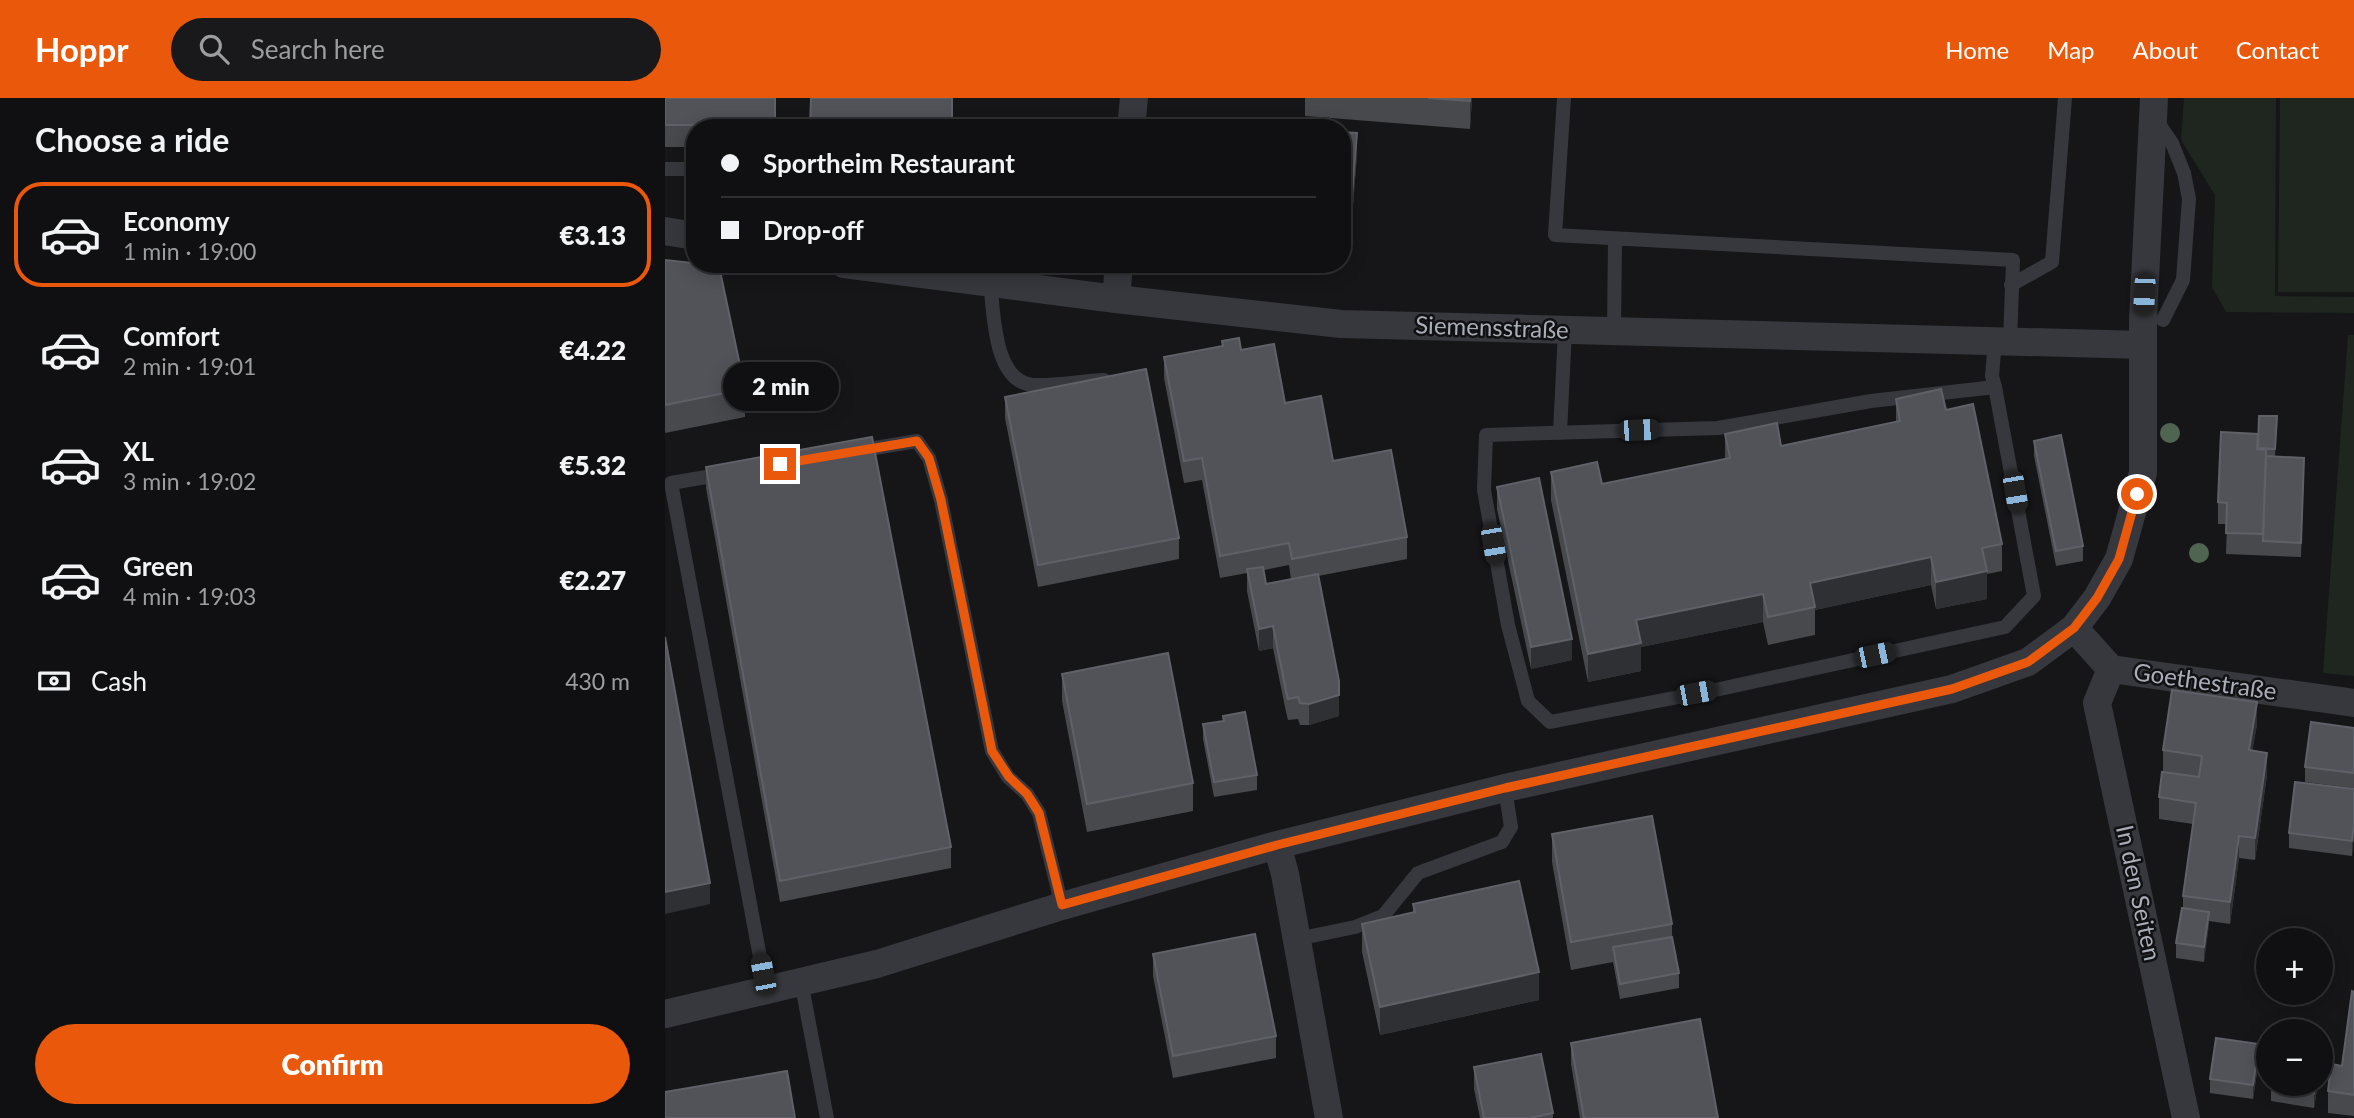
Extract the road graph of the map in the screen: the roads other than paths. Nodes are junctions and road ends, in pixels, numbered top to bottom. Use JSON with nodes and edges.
{"nodes":[{"id":1,"x":1134,"y":98,"type":"edge"},
{"id":2,"x":1564,"y":98,"type":"edge"},
{"id":3,"x":2065,"y":98,"type":"edge"},
{"id":4,"x":2154,"y":107,"type":"edge"},
{"id":5,"x":1132,"y":119,"type":"edge"},
{"id":6,"x":665,"y":169,"type":"edge"},
{"id":7,"x":686,"y":169,"type":"edge"},
{"id":8,"x":665,"y":231,"type":"edge"},
{"id":9,"x":686,"y":234,"type":"edge"},
{"id":10,"x":1615,"y":239,"type":"junction"},
{"id":11,"x":957,"y":273,"type":"edge"},
{"id":12,"x":1118,"y":273,"type":"edge"},
{"id":13,"x":990,"y":282,"type":"junction"},
{"id":14,"x":2011,"y":285,"type":"junction"},
{"id":15,"x":1116,"y":299,"type":"junction"},
{"id":16,"x":2163,"y":320,"type":"dead end"},
{"id":17,"x":1565,"y":330,"type":"junction"},
{"id":18,"x":1614,"y":331,"type":"junction"},
{"id":19,"x":2003,"y":341,"type":"junction"},
{"id":20,"x":2143,"y":345,"type":"junction"},
{"id":21,"x":1117,"y":379,"type":"edge"},
{"id":22,"x":1996,"y":387,"type":"junction"},
{"id":23,"x":1560,"y":433,"type":"junction"},
{"id":24,"x":848,"y":453,"type":"edge"},
{"id":25,"x":739,"y":471,"type":"edge"},
{"id":26,"x":2074,"y":628,"type":"junction"},
{"id":27,"x":2111,"y":669,"type":"junction"},
{"id":28,"x":2354,"y":703,"type":"edge"},
{"id":29,"x":1505,"y":788,"type":"junction"},
{"id":30,"x":1277,"y":845,"type":"junction"},
{"id":31,"x":1062,"y":905,"type":"junction"},
{"id":32,"x":1297,"y":939,"type":"junction"},
{"id":33,"x":801,"y":981,"type":"junction"},
{"id":34,"x":766,"y":989,"type":"junction"},
{"id":35,"x":665,"y":1014,"type":"edge"},
{"id":36,"x":827,"y":1118,"type":"edge"},
{"id":37,"x":1329,"y":1118,"type":"edge"},
{"id":38,"x":2186,"y":1118,"type":"edge"}],
"edges":[{"from":1,"to":5,"type":"street"},
{"from":2,"to":10,"type":"lane"},
{"from":3,"to":14,"type":"lane"},
{"from":4,"to":16,"type":"lane"},
{"from":4,"to":20,"type":"street"},
{"from":6,"to":7,"type":"lane"},
{"from":8,"to":9,"type":"street"},
{"from":10,"to":14,"type":"lane"},
{"from":10,"to":18,"type":"lane"},
{"from":11,"to":13,"type":"street","name":"Siemensstraße"},
{"from":12,"to":15,"type":"street"},
{"from":13,"to":15,"type":"street","name":"Siemensstraße"},
{"from":13,"to":21,"type":"lane"},
{"from":14,"to":19,"type":"lane"},
{"from":15,"to":17,"type":"street","name":"Siemensstraße"},
{"from":17,"to":18,"type":"street","name":"Siemensstraße"},
{"from":17,"to":23,"type":"lane"},
{"from":18,"to":19,"type":"street","name":"Siemensstraße"},
{"from":19,"to":20,"type":"street","name":"Siemensstraße"},
{"from":19,"to":22,"type":"lane"},
{"from":20,"to":26,"type":"street"},
{"from":22,"to":23,"type":"lane"},
{"from":22,"to":23,"type":"lane"},
{"from":24,"to":31,"type":"lane"},
{"from":25,"to":34,"type":"lane"},
{"from":26,"to":27,"type":"street","name":"Goethestraße"},
{"from":26,"to":29,"type":"street"},
{"from":27,"to":28,"type":"street","name":"Goethestraße"},
{"from":27,"to":38,"type":"street","name":"In den Seiten"},
{"from":29,"to":30,"type":"street"},
{"from":29,"to":32,"type":"lane"},
{"from":30,"to":31,"type":"street"},
{"from":30,"to":32,"type":"street"},
{"from":31,"to":33,"type":"street"},
{"from":32,"to":37,"type":"street"},
{"from":33,"to":34,"type":"street"},
{"from":33,"to":36,"type":"lane"},
{"from":34,"to":35,"type":"street"}]}
